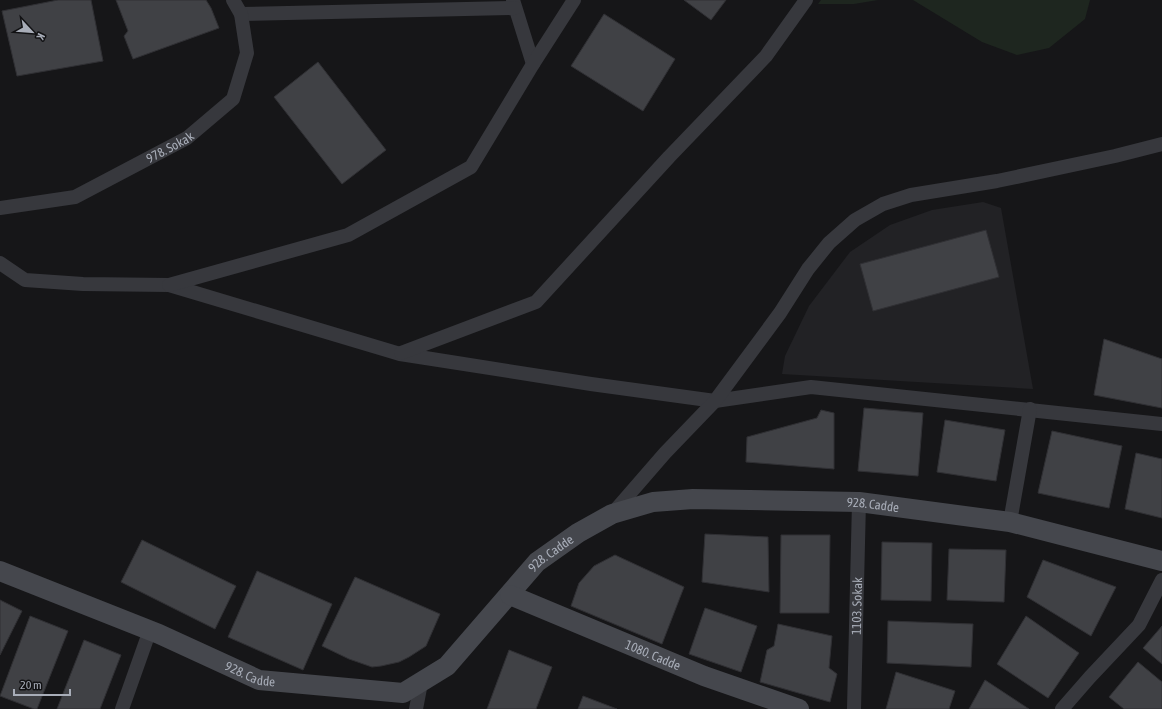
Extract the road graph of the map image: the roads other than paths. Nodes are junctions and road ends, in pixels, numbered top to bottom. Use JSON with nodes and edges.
{"nodes":[{"id":1,"x":233,"y":0,"type":"edge"},
{"id":2,"x":574,"y":0,"type":"edge"},
{"id":3,"x":806,"y":0,"type":"edge"},
{"id":4,"x":514,"y":4,"type":"edge"},
{"id":5,"x":419,"y":5,"type":"edge"},
{"id":6,"x":241,"y":14,"type":"junction"},
{"id":7,"x":533,"y":64,"type":"junction"},
{"id":8,"x":1162,"y":145,"type":"edge"},
{"id":9,"x":0,"y":208,"type":"edge"},
{"id":10,"x":0,"y":263,"type":"edge"},
{"id":11,"x":169,"y":285,"type":"junction"},
{"id":12,"x":400,"y":354,"type":"junction"},
{"id":13,"x":715,"y":401,"type":"junction"},
{"id":14,"x":1030,"y":409,"type":"junction"},
{"id":15,"x":1162,"y":424,"type":"edge"},
{"id":16,"x":859,"y":502,"type":"junction"},
{"id":17,"x":612,"y":514,"type":"junction"},
{"id":18,"x":1010,"y":522,"type":"junction"},
{"id":19,"x":1162,"y":561,"type":"edge"},
{"id":20,"x":0,"y":571,"type":"edge"},
{"id":21,"x":1162,"y":580,"type":"edge"},
{"id":22,"x":510,"y":595,"type":"junction"},
{"id":23,"x":150,"y":630,"type":"junction"},
{"id":24,"x":421,"y":683,"type":"junction"},
{"id":25,"x":122,"y":709,"type":"edge"},
{"id":26,"x":416,"y":709,"type":"edge"},
{"id":27,"x":799,"y":709,"type":"edge"},
{"id":28,"x":854,"y":709,"type":"edge"},
{"id":29,"x":1062,"y":709,"type":"edge"}],
"edges":[{"from":1,"to":6,"type":"street","name":"978. Sokak"},
{"from":2,"to":7,"type":"street"},
{"from":3,"to":12,"type":"street"},
{"from":4,"to":5,"type":"street"},
{"from":4,"to":7,"type":"street"},
{"from":5,"to":6,"type":"street"},
{"from":6,"to":9,"type":"street","name":"978. Sokak"},
{"from":7,"to":11,"type":"street"},
{"from":8,"to":13,"type":"street"},
{"from":10,"to":11,"type":"street"},
{"from":11,"to":12,"type":"street"},
{"from":12,"to":13,"type":"street"},
{"from":13,"to":14,"type":"street"},
{"from":13,"to":17,"type":"street"},
{"from":14,"to":15,"type":"street"},
{"from":14,"to":18,"type":"street"},
{"from":16,"to":17,"type":"street","name":"928. Cadde"},
{"from":16,"to":18,"type":"street","name":"928. Cadde"},
{"from":16,"to":28,"type":"street","name":"1103. Sokak"},
{"from":17,"to":22,"type":"street","name":"928. Cadde"},
{"from":18,"to":19,"type":"street","name":"928. Cadde"},
{"from":20,"to":23,"type":"street","name":"928. Cadde"},
{"from":21,"to":29,"type":"street"},
{"from":22,"to":24,"type":"street","name":"928. Cadde"},
{"from":22,"to":27,"type":"street","name":"1080. Cadde"},
{"from":23,"to":24,"type":"street","name":"928. Cadde"},
{"from":23,"to":25,"type":"street"},
{"from":24,"to":26,"type":"street"}]}
